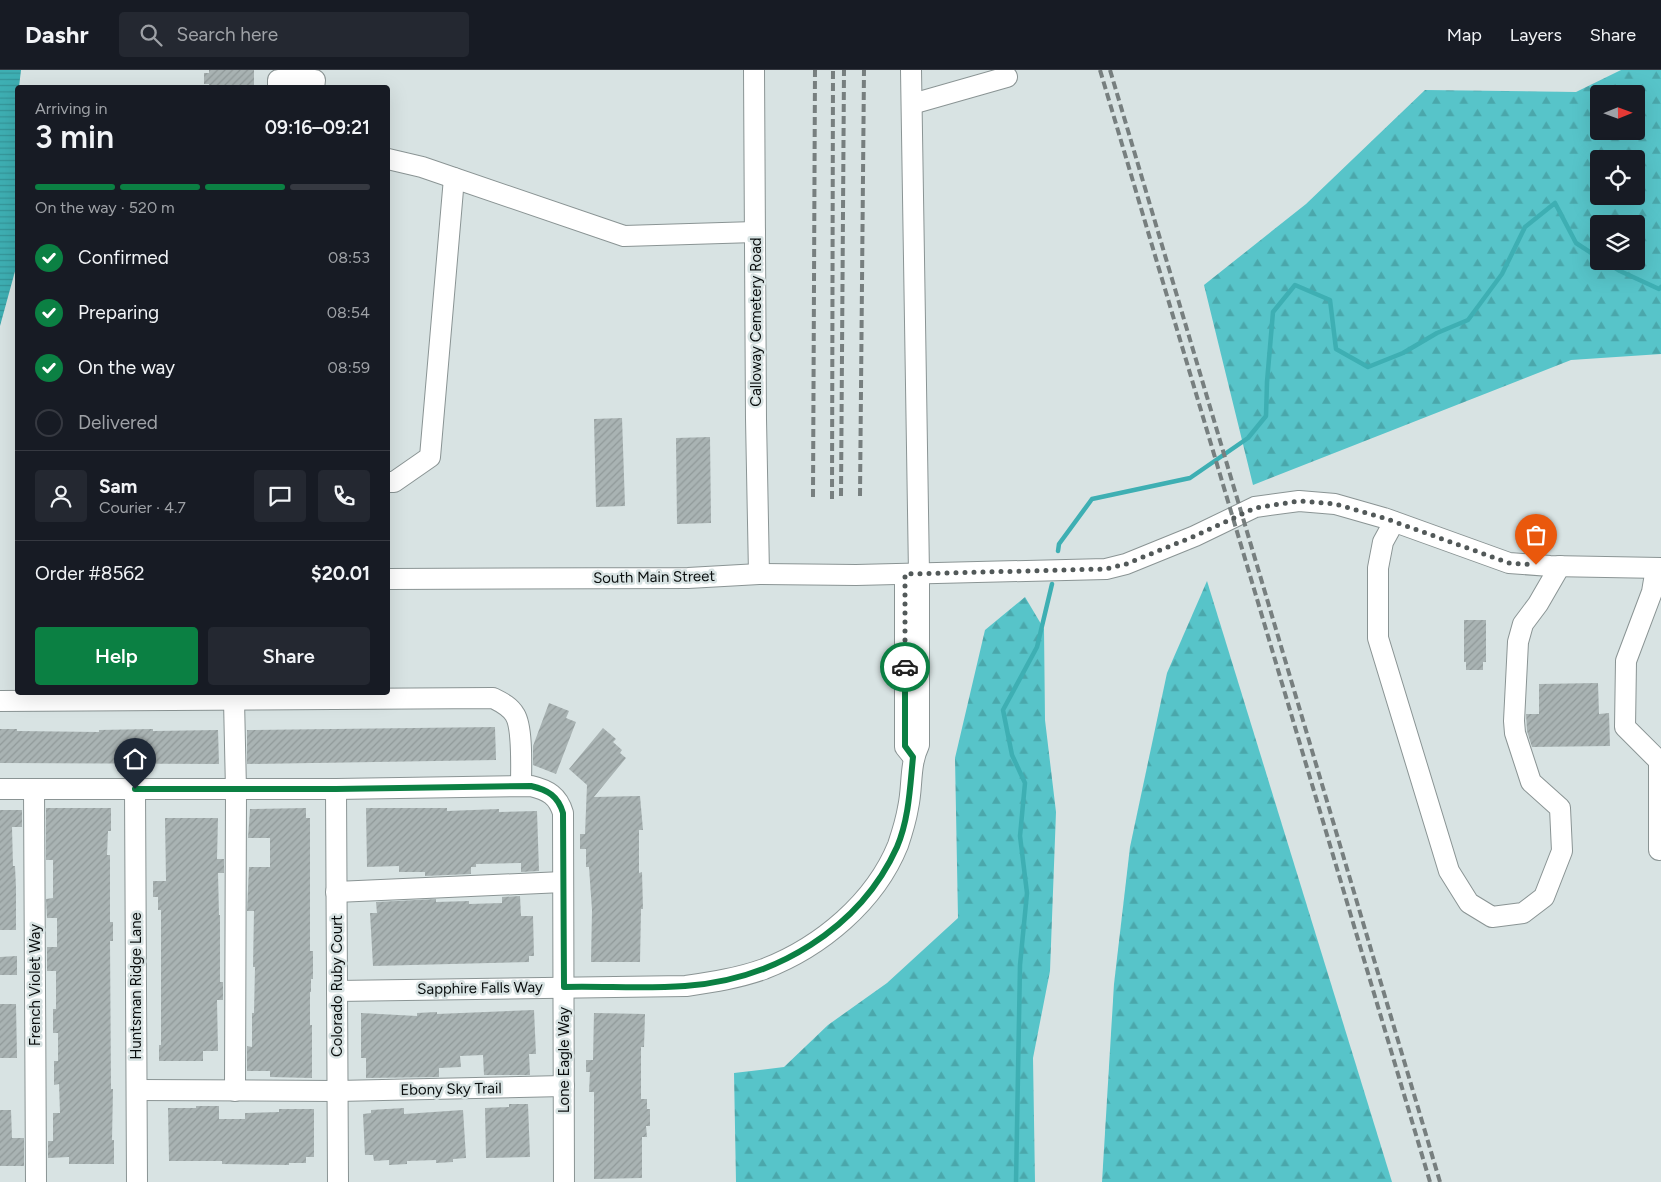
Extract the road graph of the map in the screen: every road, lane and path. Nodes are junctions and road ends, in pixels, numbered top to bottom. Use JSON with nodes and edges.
{"nodes":[{"id":1,"x":754,"y":70,"type":"edge"},
{"id":2,"x":911,"y":70,"type":"edge"},
{"id":3,"x":1007,"y":77,"type":"dead end"},
{"id":4,"x":278,"y":85,"type":"edge"},
{"id":5,"x":314,"y":85,"type":"edge"},
{"id":6,"x":912,"y":104,"type":"junction"},
{"id":7,"x":390,"y":159,"type":"edge"},
{"id":8,"x":454,"y":178,"type":"junction"},
{"id":9,"x":755,"y":232,"type":"junction"},
{"id":10,"x":390,"y":482,"type":"edge"},
{"id":11,"x":1394,"y":522,"type":"junction"},
{"id":12,"x":1560,"y":566,"type":"junction"},
{"id":13,"x":1659,"y":568,"type":"edge"},
{"id":14,"x":759,"y":574,"type":"junction"},
{"id":15,"x":912,"y":574,"type":"junction"},
{"id":16,"x":390,"y":579,"type":"edge"},
{"id":17,"x":234,"y":700,"type":"junction"},
{"id":18,"x":0,"y":701,"type":"edge"},
{"id":19,"x":521,"y":786,"type":"junction"},
{"id":20,"x":0,"y":789,"type":"edge"},
{"id":21,"x":34,"y":789,"type":"junction"},
{"id":22,"x":135,"y":789,"type":"junction"},
{"id":23,"x":336,"y":789,"type":"junction"},
{"id":24,"x":236,"y":790,"type":"junction"},
{"id":25,"x":1659,"y":850,"type":"dead end"},
{"id":26,"x":563,"y":882,"type":"junction"},
{"id":27,"x":336,"y":892,"type":"junction"},
{"id":28,"x":564,"y":987,"type":"junction"},
{"id":29,"x":337,"y":991,"type":"junction"},
{"id":30,"x":564,"y":1086,"type":"junction"},
{"id":31,"x":136,"y":1090,"type":"junction"},
{"id":32,"x":235,"y":1091,"type":"junction"},
{"id":33,"x":337,"y":1092,"type":"junction"},
{"id":34,"x":36,"y":1182,"type":"edge"},
{"id":35,"x":137,"y":1182,"type":"edge"},
{"id":36,"x":338,"y":1182,"type":"edge"},
{"id":37,"x":564,"y":1182,"type":"edge"}],
"edges":[{"from":1,"to":9,"type":"street","name":"Calloway Cemetery Road"},
{"from":2,"to":6,"type":"street","name":"Sapphire Falls Way"},
{"from":3,"to":6,"type":"street"},
{"from":4,"to":5,"type":"street"},
{"from":6,"to":15,"type":"street","name":"Sapphire Falls Way"},
{"from":7,"to":8,"type":"street"},
{"from":8,"to":9,"type":"street"},
{"from":8,"to":10,"type":"street"},
{"from":9,"to":14,"type":"street","name":"Calloway Cemetery Road"},
{"from":11,"to":12,"type":"street","name":"South Main Street"},
{"from":11,"to":12,"type":"street"},
{"from":11,"to":15,"type":"street","name":"South Main Street"},
{"from":12,"to":13,"type":"street","name":"South Main Street"},
{"from":13,"to":25,"type":"street"},
{"from":14,"to":15,"type":"street","name":"South Main Street"},
{"from":14,"to":16,"type":"street","name":"South Main Street"},
{"from":15,"to":28,"type":"street","name":"Sapphire Falls Way"},
{"from":17,"to":18,"type":"street"},
{"from":17,"to":19,"type":"street"},
{"from":17,"to":24,"type":"street"},
{"from":19,"to":23,"type":"street","name":"Lone Eagle Way"},
{"from":19,"to":26,"type":"street","name":"Lone Eagle Way"},
{"from":20,"to":21,"type":"street","name":"Lone Eagle Way"},
{"from":21,"to":22,"type":"street","name":"Lone Eagle Way"},
{"from":21,"to":34,"type":"street","name":"French Violet Way"},
{"from":22,"to":24,"type":"street","name":"Lone Eagle Way"},
{"from":22,"to":31,"type":"street","name":"Huntsman Ridge Lane"},
{"from":23,"to":24,"type":"street","name":"Lone Eagle Way"},
{"from":23,"to":27,"type":"street","name":"Colorado Ruby Court"},
{"from":24,"to":32,"type":"street"},
{"from":26,"to":27,"type":"street"},
{"from":26,"to":28,"type":"street","name":"Lone Eagle Way"},
{"from":27,"to":29,"type":"street","name":"Colorado Ruby Court"},
{"from":28,"to":29,"type":"street","name":"Sapphire Falls Way"},
{"from":28,"to":30,"type":"street","name":"Lone Eagle Way"},
{"from":29,"to":33,"type":"street","name":"Colorado Ruby Court"},
{"from":30,"to":33,"type":"street","name":"Ebony Sky Trail"},
{"from":30,"to":37,"type":"street","name":"Lone Eagle Way"},
{"from":31,"to":32,"type":"street","name":"Ebony Sky Trail"},
{"from":31,"to":35,"type":"street","name":"Huntsman Ridge Lane"},
{"from":32,"to":33,"type":"street","name":"Ebony Sky Trail"},
{"from":33,"to":36,"type":"street","name":"Colorado Ruby Court"}]}
